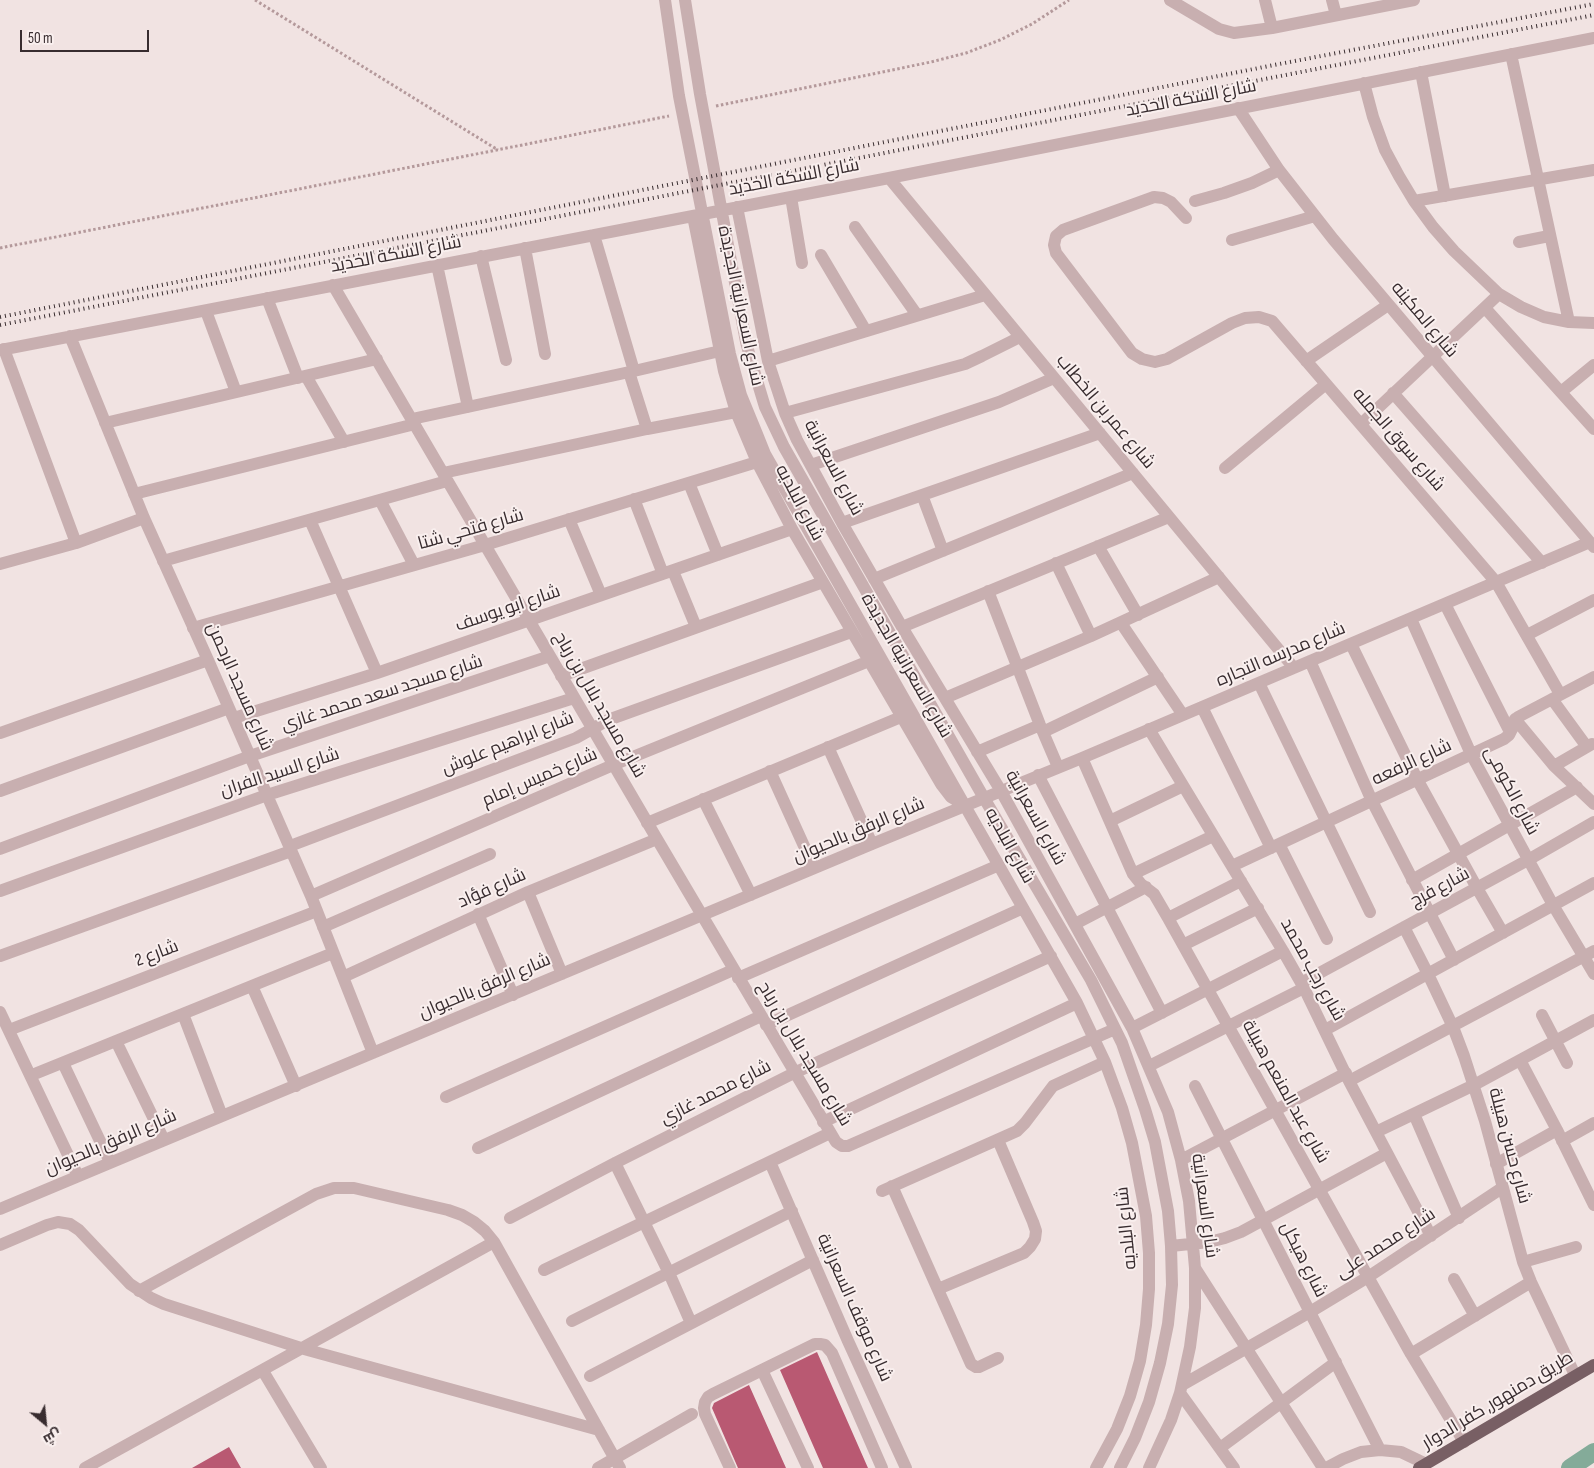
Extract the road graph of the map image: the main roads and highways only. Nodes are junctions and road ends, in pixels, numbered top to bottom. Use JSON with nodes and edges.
{"nodes":[{"id":1,"x":1594,"y":1365,"type":"edge"},
{"id":2,"x":1423,"y":1466,"type":"edge"}],
"edges":[{"from":1,"to":2,"type":"main road","name":"طريق دمنهور, كفر الدوار"}]}
